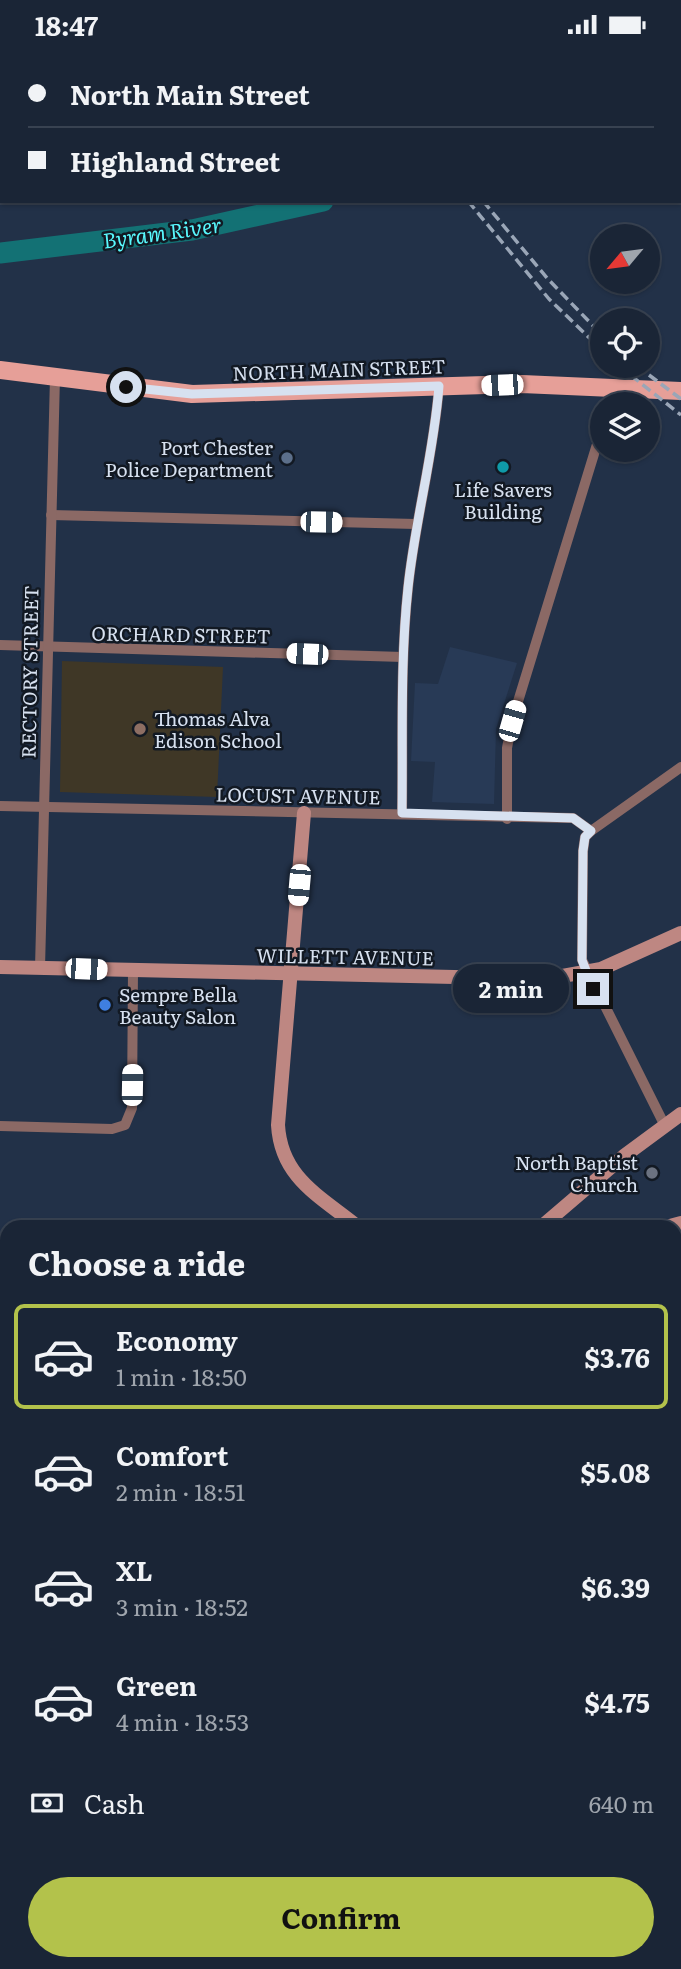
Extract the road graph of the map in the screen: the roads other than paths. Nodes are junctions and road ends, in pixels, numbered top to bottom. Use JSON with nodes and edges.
{"nodes":[{"id":1,"x":0,"y":370,"type":"edge"},
{"id":2,"x":55,"y":377,"type":"junction"},
{"id":3,"x":439,"y":386,"type":"junction"},
{"id":4,"x":615,"y":387,"type":"junction"},
{"id":5,"x":681,"y":391,"type":"edge"},
{"id":6,"x":613,"y":392,"type":"edge"},
{"id":7,"x":592,"y":462,"type":"edge"},
{"id":8,"x":51,"y":515,"type":"junction"},
{"id":9,"x":416,"y":524,"type":"junction"},
{"id":10,"x":0,"y":645,"type":"edge"},
{"id":11,"x":47,"y":647,"type":"junction"},
{"id":12,"x":403,"y":657,"type":"junction"},
{"id":13,"x":681,"y":767,"type":"edge"},
{"id":14,"x":0,"y":806,"type":"edge"},
{"id":15,"x":45,"y":807,"type":"junction"},
{"id":16,"x":304,"y":813,"type":"junction"},
{"id":17,"x":402,"y":813,"type":"junction"},
{"id":18,"x":507,"y":818,"type":"junction"},
{"id":19,"x":591,"y":831,"type":"junction"},
{"id":20,"x":681,"y":933,"type":"edge"},
{"id":21,"x":0,"y":967,"type":"edge"},
{"id":22,"x":40,"y":968,"type":"junction"},
{"id":23,"x":133,"y":970,"type":"junction"},
{"id":24,"x":587,"y":973,"type":"junction"},
{"id":25,"x":290,"y":974,"type":"junction"},
{"id":26,"x":681,"y":1114,"type":"edge"},
{"id":27,"x":664,"y":1124,"type":"junction"},
{"id":28,"x":0,"y":1126,"type":"edge"},
{"id":29,"x":349,"y":1220,"type":"edge"},
{"id":30,"x":549,"y":1220,"type":"edge"}],
"edges":[{"from":1,"to":2,"type":"main road","name":"NORTH MAIN STREET"},
{"from":2,"to":3,"type":"main road","name":"NORTH MAIN STREET"},
{"from":2,"to":8,"type":"street","name":"RECTORY STREET"},
{"from":3,"to":4,"type":"main road","name":"NORTH MAIN STREET"},
{"from":3,"to":9,"type":"street"},
{"from":4,"to":5,"type":"main road","name":"NORTH MAIN STREET"},
{"from":4,"to":6,"type":"street"},
{"from":7,"to":18,"type":"street"},
{"from":8,"to":9,"type":"street"},
{"from":8,"to":11,"type":"street","name":"RECTORY STREET"},
{"from":9,"to":12,"type":"street"},
{"from":10,"to":11,"type":"street","name":"ORCHARD STREET"},
{"from":11,"to":12,"type":"street","name":"ORCHARD STREET"},
{"from":11,"to":15,"type":"street","name":"RECTORY STREET"},
{"from":12,"to":17,"type":"street"},
{"from":13,"to":19,"type":"street"},
{"from":14,"to":15,"type":"street","name":"LOCUST AVENUE"},
{"from":15,"to":16,"type":"street","name":"LOCUST AVENUE"},
{"from":15,"to":22,"type":"street","name":"RECTORY STREET"},
{"from":16,"to":17,"type":"street","name":"LOCUST AVENUE"},
{"from":16,"to":25,"type":"street"},
{"from":17,"to":18,"type":"street","name":"LOCUST AVENUE"},
{"from":18,"to":19,"type":"street","name":"LOCUST AVENUE"},
{"from":19,"to":24,"type":"street"},
{"from":20,"to":24,"type":"street","name":"WILLETT AVENUE"},
{"from":21,"to":22,"type":"street","name":"WILLETT AVENUE"},
{"from":22,"to":23,"type":"street","name":"WILLETT AVENUE"},
{"from":23,"to":25,"type":"street","name":"WILLETT AVENUE"},
{"from":23,"to":28,"type":"street"},
{"from":24,"to":25,"type":"street","name":"WILLETT AVENUE"},
{"from":24,"to":27,"type":"street"},
{"from":25,"to":29,"type":"street"},
{"from":26,"to":27,"type":"street"},
{"from":27,"to":30,"type":"street"}]}
